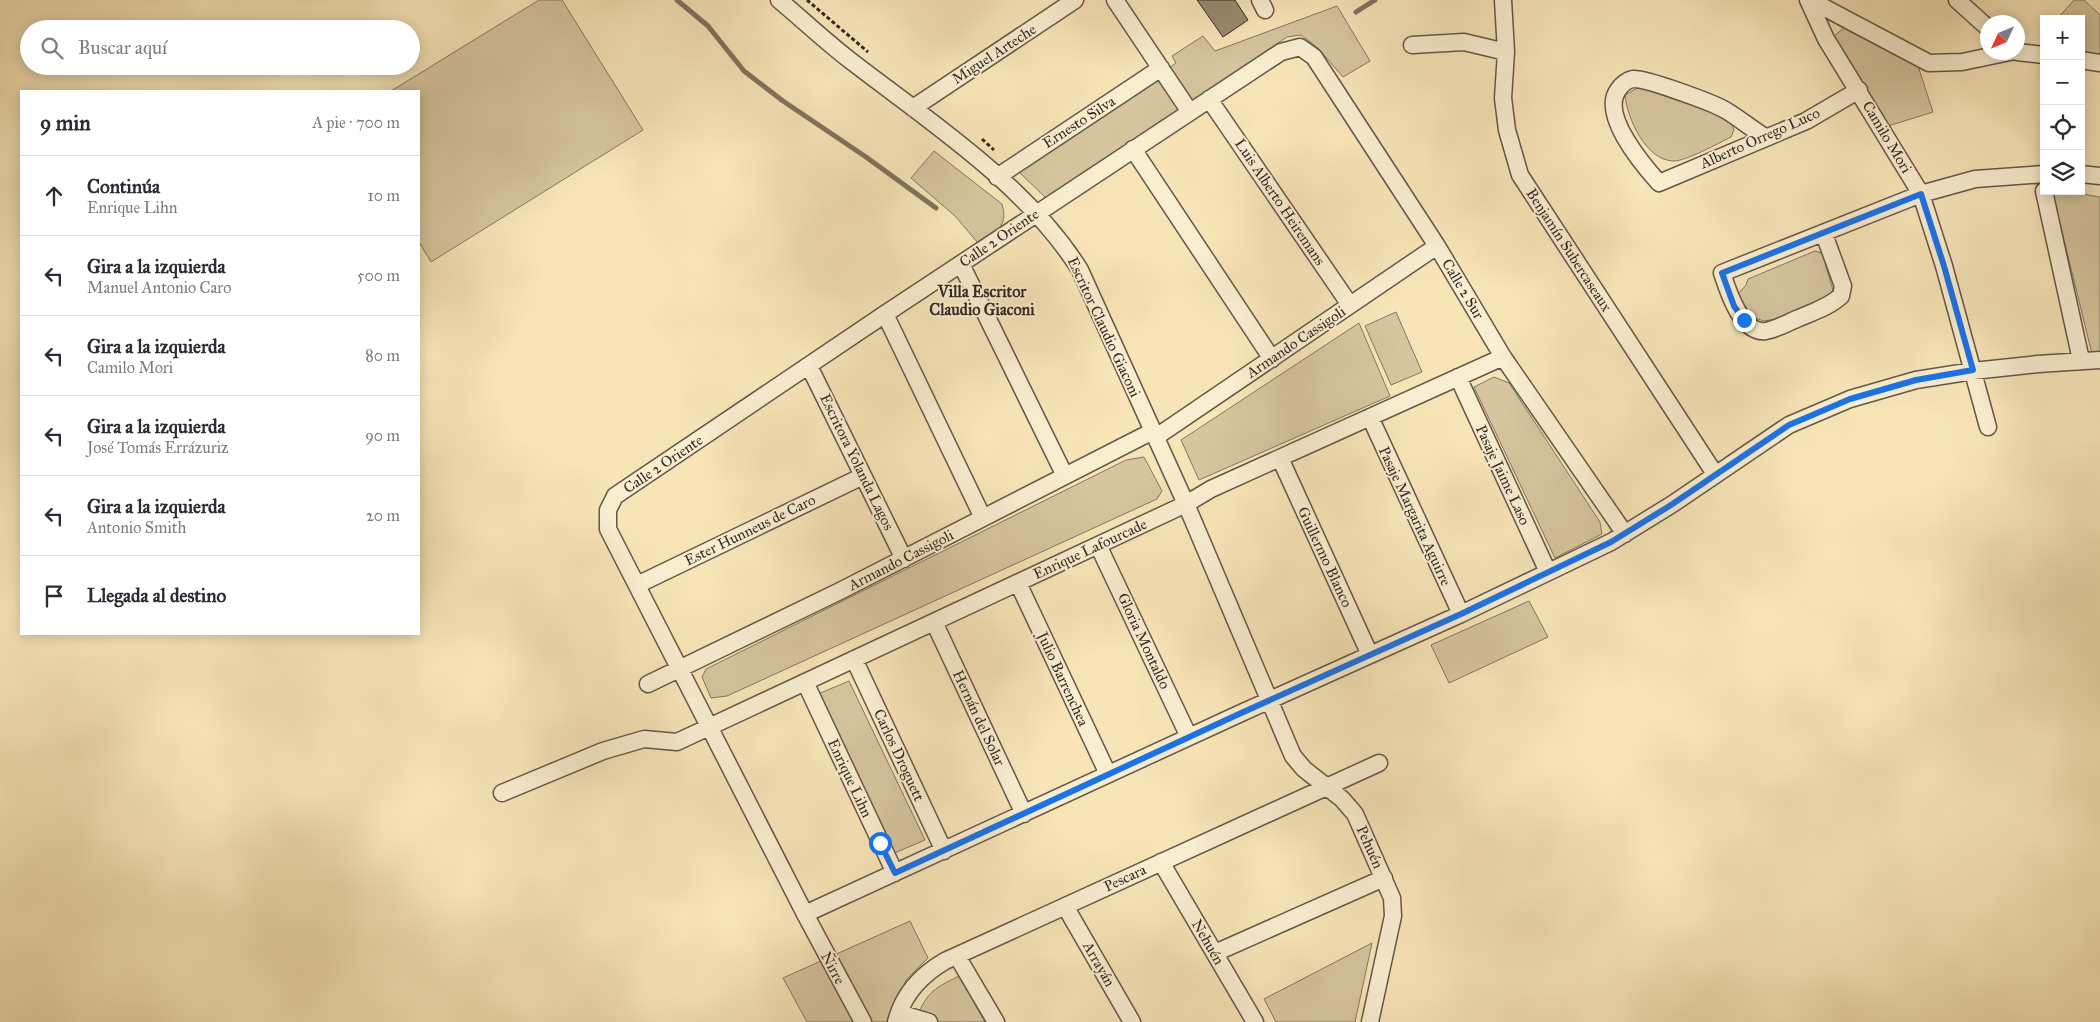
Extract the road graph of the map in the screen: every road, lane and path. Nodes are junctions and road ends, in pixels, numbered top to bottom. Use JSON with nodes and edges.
{"nodes":[{"id":1,"x":779,"y":0,"type":"edge"},
{"id":2,"x":1075,"y":0,"type":"edge"},
{"id":3,"x":1115,"y":0,"type":"edge"},
{"id":4,"x":1503,"y":0,"type":"edge"},
{"id":5,"x":1809,"y":0,"type":"edge"},
{"id":6,"x":1957,"y":0,"type":"edge"},
{"id":7,"x":1980,"y":21,"type":"edge"},
{"id":8,"x":1412,"y":45,"type":"dead end"},
{"id":9,"x":1300,"y":47,"type":"joint"},
{"id":10,"x":1506,"y":52,"type":"junction"},
{"id":11,"x":2025,"y":53,"type":"edge"},
{"id":12,"x":2040,"y":55,"type":"edge"},
{"id":13,"x":1980,"y":58,"type":"edge"},
{"id":14,"x":2085,"y":61,"type":"edge"},
{"id":15,"x":2100,"y":63,"type":"edge"},
{"id":16,"x":1161,"y":68,"type":"junction"},
{"id":17,"x":1859,"y":90,"type":"junction"},
{"id":18,"x":1209,"y":99,"type":"junction"},
{"id":19,"x":913,"y":108,"type":"junction"},
{"id":20,"x":1190,"y":112,"type":"junction"},
{"id":21,"x":1765,"y":138,"type":"junction"},
{"id":22,"x":1133,"y":150,"type":"junction"},
{"id":23,"x":2085,"y":174,"type":"edge"},
{"id":24,"x":2100,"y":176,"type":"edge"},
{"id":25,"x":997,"y":177,"type":"junction"},
{"id":26,"x":2040,"y":182,"type":"edge"},
{"id":27,"x":1921,"y":194,"type":"junction"},
{"id":28,"x":2046,"y":195,"type":"edge"},
{"id":29,"x":1036,"y":213,"type":"junction"},
{"id":30,"x":1824,"y":234,"type":"junction"},
{"id":31,"x":1437,"y":246,"type":"junction"},
{"id":32,"x":961,"y":264,"type":"junction"},
{"id":33,"x":1350,"y":305,"type":"junction"},
{"id":34,"x":885,"y":314,"type":"junction"},
{"id":35,"x":1503,"y":357,"type":"junction"},
{"id":36,"x":1272,"y":359,"type":"junction"},
{"id":37,"x":2081,"y":360,"type":"junction"},
{"id":38,"x":2100,"y":360,"type":"edge"},
{"id":39,"x":809,"y":366,"type":"junction"},
{"id":40,"x":1973,"y":370,"type":"junction"},
{"id":41,"x":1458,"y":377,"type":"junction"},
{"id":42,"x":1370,"y":417,"type":"junction"},
{"id":43,"x":1988,"y":427,"type":"dead end"},
{"id":44,"x":1154,"y":434,"type":"junction"},
{"id":45,"x":1280,"y":458,"type":"junction"},
{"id":46,"x":1715,"y":474,"type":"junction"},
{"id":47,"x":863,"y":476,"type":"junction"},
{"id":48,"x":1065,"y":476,"type":"junction"},
{"id":49,"x":1186,"y":504,"type":"junction"},
{"id":50,"x":608,"y":510,"type":"joint"},
{"id":51,"x":983,"y":518,"type":"junction"},
{"id":52,"x":1625,"y":534,"type":"junction"},
{"id":53,"x":1098,"y":545,"type":"junction"},
{"id":54,"x":904,"y":559,"type":"junction"},
{"id":55,"x":1548,"y":572,"type":"junction"},
{"id":56,"x":1018,"y":583,"type":"junction"},
{"id":57,"x":637,"y":585,"type":"junction"},
{"id":58,"x":1461,"y":614,"type":"junction"},
{"id":59,"x":934,"y":622,"type":"junction"},
{"id":60,"x":1370,"y":655,"type":"junction"},
{"id":61,"x":854,"y":659,"type":"junction"},
{"id":62,"x":680,"y":668,"type":"junction"},
{"id":63,"x":805,"y":682,"type":"junction"},
{"id":64,"x":648,"y":684,"type":"dead end"},
{"id":65,"x":1270,"y":700,"type":"junction"},
{"id":66,"x":710,"y":726,"type":"junction"},
{"id":67,"x":1189,"y":737,"type":"junction"},
{"id":68,"x":1380,"y":762,"type":"dead end"},
{"id":69,"x":1108,"y":774,"type":"junction"},
{"id":70,"x":1324,"y":786,"type":"junction"},
{"id":71,"x":502,"y":793,"type":"dead end"},
{"id":72,"x":1024,"y":814,"type":"junction"},
{"id":73,"x":944,"y":850,"type":"junction"},
{"id":74,"x":1161,"y":862,"type":"junction"},
{"id":75,"x":895,"y":873,"type":"junction"},
{"id":76,"x":1384,"y":878,"type":"junction"},
{"id":77,"x":1065,"y":906,"type":"junction"},
{"id":78,"x":805,"y":914,"type":"junction"},
{"id":79,"x":1215,"y":953,"type":"junction"},
{"id":80,"x":957,"y":956,"type":"junction"},
{"id":81,"x":897,"y":1018,"type":"edge"},
{"id":82,"x":863,"y":1022,"type":"edge"},
{"id":83,"x":929,"y":1022,"type":"edge"},
{"id":84,"x":996,"y":1022,"type":"edge"},
{"id":85,"x":1132,"y":1022,"type":"edge"},
{"id":86,"x":1255,"y":1022,"type":"edge"},
{"id":87,"x":1370,"y":1022,"type":"edge"}],
"edges":[{"from":1,"to":19,"type":"street","name":"Escritor Claudio Giaconi"},
{"from":2,"to":19,"type":"street","name":"Miguel Arteche"},
{"from":3,"to":16,"type":"street"},
{"from":4,"to":10,"type":"street","name":"Benjamín Subercaseaux"},
{"from":5,"to":13,"type":"street"},
{"from":5,"to":17,"type":"street","name":"Camilo Mori"},
{"from":6,"to":7,"type":"street"},
{"from":8,"to":10,"type":"street"},
{"from":9,"to":18,"type":"street","name":"Calle 2 Oriente"},
{"from":9,"to":31,"type":"street","name":"Calle 2 Sur"},
{"from":10,"to":46,"type":"street","name":"Benjamín Subercaseaux"},
{"from":11,"to":12,"type":"street"},
{"from":14,"to":15,"type":"street"},
{"from":16,"to":20,"type":"street"},
{"from":16,"to":25,"type":"street","name":"Ernesto Silva"},
{"from":17,"to":21,"type":"street","name":"Alberto Orrego Luco"},
{"from":17,"to":27,"type":"street","name":"Camilo Mori"},
{"from":18,"to":20,"type":"street","name":"Calle 2 Oriente"},
{"from":18,"to":33,"type":"street","name":"Luis Alberto Heiremans"},
{"from":19,"to":25,"type":"street","name":"Escritor Claudio Giaconi"},
{"from":20,"to":22,"type":"street","name":"Calle 2 Oriente"},
{"from":21,"to":21,"type":"street","name":"Alberto Orrego Luco"},
{"from":22,"to":29,"type":"street","name":"Calle 2 Oriente"},
{"from":22,"to":36,"type":"street"},
{"from":23,"to":24,"type":"street"},
{"from":25,"to":29,"type":"street","name":"Escritor Claudio Giaconi"},
{"from":26,"to":27,"type":"street"},
{"from":27,"to":30,"type":"street"},
{"from":27,"to":40,"type":"street","name":"Camilo Mori"},
{"from":28,"to":37,"type":"street"},
{"from":29,"to":32,"type":"street","name":"Calle 2 Oriente"},
{"from":29,"to":44,"type":"street","name":"Escritor Claudio Giaconi"},
{"from":30,"to":30,"type":"street"},
{"from":31,"to":33,"type":"street","name":"Armando Cassigoli"},
{"from":31,"to":35,"type":"street","name":"Calle 2 Sur"},
{"from":32,"to":34,"type":"street","name":"Calle 2 Oriente"},
{"from":32,"to":48,"type":"street"},
{"from":33,"to":36,"type":"street","name":"Armando Cassigoli"},
{"from":34,"to":39,"type":"street","name":"Calle 2 Oriente"},
{"from":34,"to":51,"type":"street"},
{"from":35,"to":41,"type":"street","name":"Enrique Lafourcade"},
{"from":35,"to":52,"type":"street","name":"Calle 2 Sur"},
{"from":36,"to":44,"type":"street","name":"Armando Cassigoli"},
{"from":37,"to":38,"type":"street"},
{"from":37,"to":40,"type":"street"},
{"from":39,"to":47,"type":"street","name":"Escritora Yolanda Lagos"},
{"from":39,"to":50,"type":"street","name":"Calle 2 Oriente"},
{"from":40,"to":43,"type":"street","name":"Camilo Mori"},
{"from":40,"to":46,"type":"street"},
{"from":41,"to":42,"type":"street","name":"Enrique Lafourcade"},
{"from":41,"to":55,"type":"street","name":"Pasaje Jaime Laso"},
{"from":42,"to":45,"type":"street","name":"Enrique Lafourcade"},
{"from":42,"to":58,"type":"street","name":"Pasaje Margarita Aguirre"},
{"from":44,"to":48,"type":"street","name":"Armando Cassigoli"},
{"from":44,"to":49,"type":"street","name":"Escritor Claudio Giaconi"},
{"from":45,"to":49,"type":"street","name":"Enrique Lafourcade"},
{"from":45,"to":60,"type":"street","name":"Guillermo Blanco"},
{"from":46,"to":52,"type":"street"},
{"from":47,"to":54,"type":"street","name":"Escritora Yolanda Lagos"},
{"from":47,"to":57,"type":"street","name":"Ester Hunneus de Caro"},
{"from":48,"to":51,"type":"street","name":"Armando Cassigoli"},
{"from":49,"to":53,"type":"street","name":"Enrique Lafourcade"},
{"from":49,"to":65,"type":"street","name":"Escritor Claudio Giaconi"},
{"from":50,"to":57,"type":"street","name":"Ñirre"},
{"from":51,"to":54,"type":"street","name":"Armando Cassigoli"},
{"from":52,"to":55,"type":"street"},
{"from":53,"to":56,"type":"street","name":"Enrique Lafourcade"},
{"from":53,"to":67,"type":"street","name":"Gloria Montaldo"},
{"from":54,"to":62,"type":"street","name":"Armando Cassigoli"},
{"from":55,"to":58,"type":"street"},
{"from":56,"to":59,"type":"street","name":"Enrique Lafourcade"},
{"from":56,"to":69,"type":"street","name":"Julio Barrenchea"},
{"from":57,"to":62,"type":"street","name":"Ñirre"},
{"from":58,"to":60,"type":"street"},
{"from":59,"to":61,"type":"street","name":"Enrique Lafourcade"},
{"from":59,"to":72,"type":"street","name":"Hernán del Solar"},
{"from":60,"to":65,"type":"street"},
{"from":61,"to":63,"type":"street","name":"Enrique Lafourcade"},
{"from":61,"to":73,"type":"street","name":"Carlos Droguett"},
{"from":62,"to":64,"type":"street","name":"Armando Cassigoli"},
{"from":62,"to":66,"type":"street","name":"Ñirre"},
{"from":63,"to":66,"type":"street","name":"Enrique Lafourcade"},
{"from":63,"to":75,"type":"street","name":"Enrique Lihn"},
{"from":65,"to":67,"type":"street"},
{"from":65,"to":70,"type":"street","name":"Pehuén"},
{"from":66,"to":71,"type":"street","name":"Enrique Lafourcade"},
{"from":66,"to":78,"type":"street","name":"Ñirre"},
{"from":67,"to":69,"type":"street"},
{"from":68,"to":70,"type":"street","name":"Pescara"},
{"from":69,"to":72,"type":"street"},
{"from":70,"to":74,"type":"street","name":"Pescara"},
{"from":70,"to":76,"type":"street","name":"Pehuén"},
{"from":72,"to":73,"type":"street"},
{"from":73,"to":75,"type":"street"},
{"from":74,"to":77,"type":"street","name":"Pescara"},
{"from":74,"to":79,"type":"street","name":"Nehuén"},
{"from":75,"to":78,"type":"street"},
{"from":76,"to":79,"type":"street"},
{"from":76,"to":87,"type":"street","name":"Pehuén"},
{"from":77,"to":80,"type":"street","name":"Pescara"},
{"from":77,"to":85,"type":"street","name":"Arrayán"},
{"from":78,"to":82,"type":"street","name":"Ñirre"},
{"from":79,"to":86,"type":"street","name":"Nehuén"},
{"from":80,"to":81,"type":"street","name":"Pescara"},
{"from":80,"to":84,"type":"street"},
{"from":81,"to":83,"type":"street"}]}
